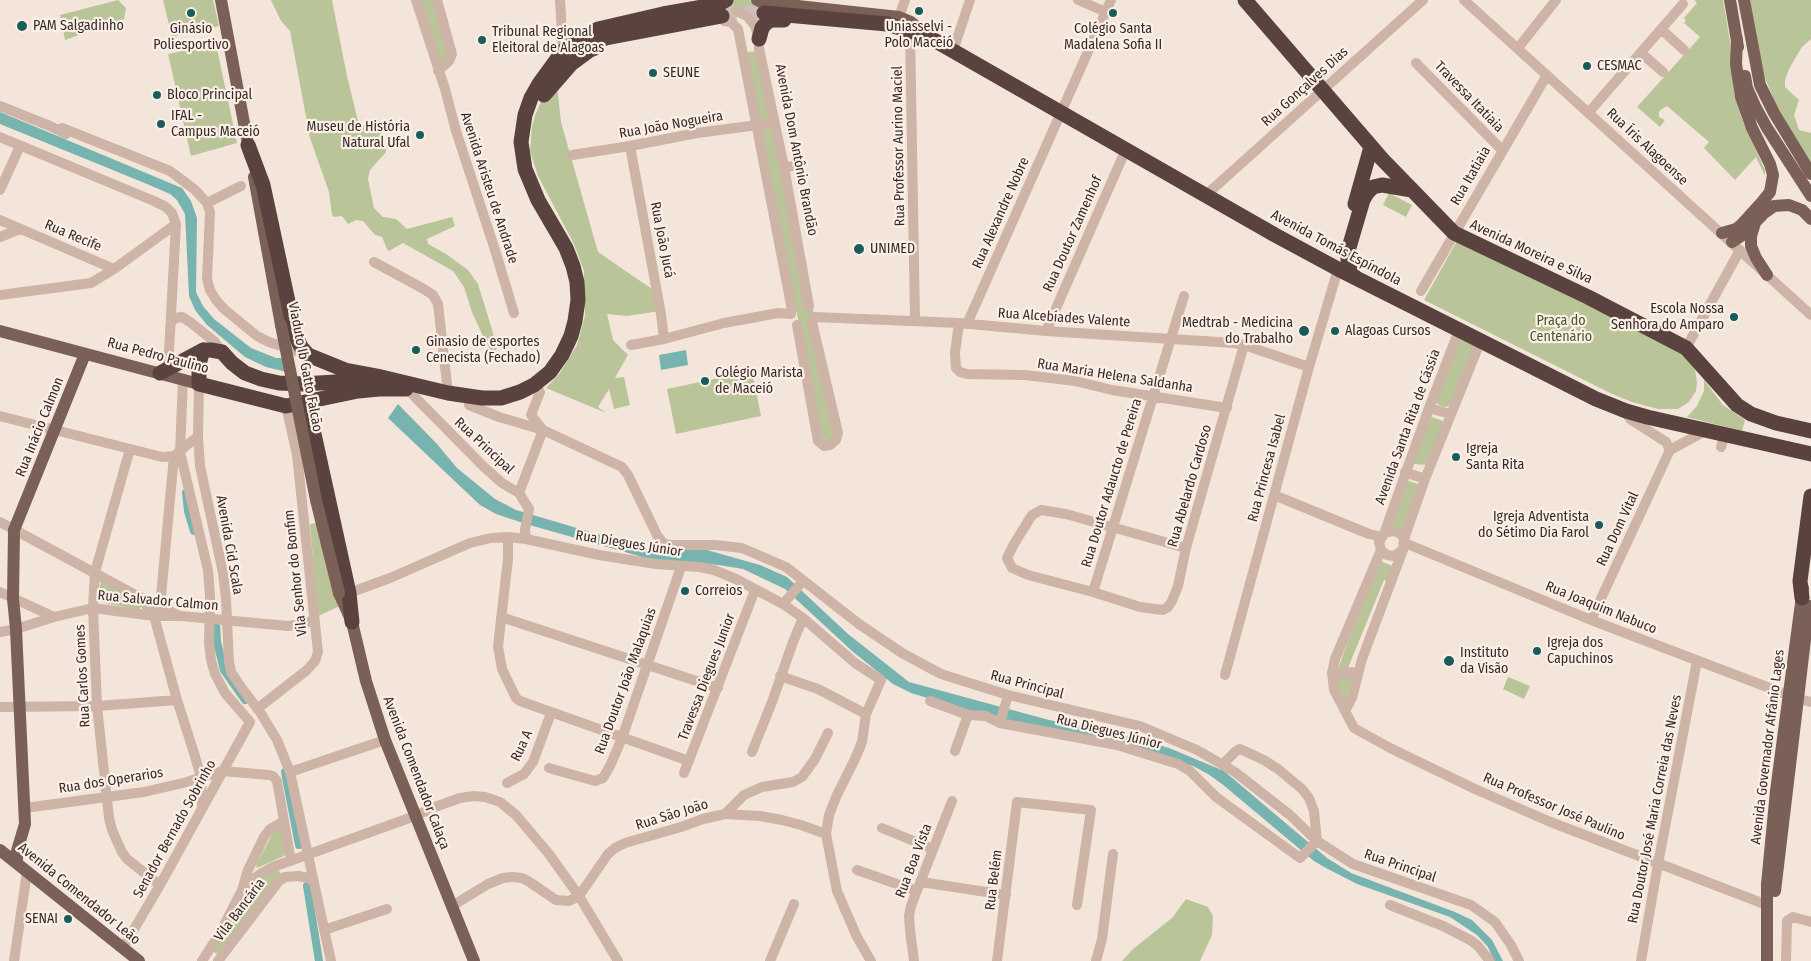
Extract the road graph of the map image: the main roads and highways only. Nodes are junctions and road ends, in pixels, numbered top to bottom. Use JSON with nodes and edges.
{"nodes":[{"id":1,"x":221,"y":0,"type":"edge"},
{"id":2,"x":1245,"y":0,"type":"edge"},
{"id":3,"x":1730,"y":0,"type":"edge"},
{"id":4,"x":1744,"y":0,"type":"edge"},
{"id":5,"x":761,"y":5,"type":"edge"},
{"id":6,"x":725,"y":10,"type":"edge"},
{"id":7,"x":874,"y":23,"type":"junction"},
{"id":8,"x":927,"y":36,"type":"junction"},
{"id":9,"x":1737,"y":39,"type":"junction"},
{"id":10,"x":759,"y":43,"type":"road end"},
{"id":11,"x":248,"y":145,"type":"junction"},
{"id":12,"x":1371,"y":147,"type":"junction"},
{"id":13,"x":1365,"y":174,"type":"junction"},
{"id":14,"x":1811,"y":174,"type":"edge"},
{"id":15,"x":1382,"y":185,"type":"junction"},
{"id":16,"x":1412,"y":190,"type":"junction"},
{"id":17,"x":1811,"y":196,"type":"edge"},
{"id":18,"x":1811,"y":219,"type":"edge"},
{"id":19,"x":1755,"y":223,"type":"junction"},
{"id":20,"x":1722,"y":233,"type":"road end"},
{"id":21,"x":1736,"y":246,"type":"road end"},
{"id":22,"x":1332,"y":265,"type":"junction"},
{"id":23,"x":1767,"y":275,"type":"road end"},
{"id":24,"x":1354,"y":277,"type":"junction"},
{"id":25,"x":0,"y":332,"type":"edge"},
{"id":26,"x":203,"y":350,"type":"junction"},
{"id":27,"x":85,"y":354,"type":"junction"},
{"id":28,"x":164,"y":372,"type":"junction"},
{"id":29,"x":388,"y":378,"type":"junction"},
{"id":30,"x":199,"y":384,"type":"junction"},
{"id":31,"x":307,"y":402,"type":"junction"},
{"id":32,"x":1811,"y":431,"type":"edge"},
{"id":33,"x":1811,"y":454,"type":"edge"},
{"id":34,"x":1811,"y":496,"type":"edge"},
{"id":35,"x":1811,"y":537,"type":"edge"},
{"id":36,"x":344,"y":593,"type":"junction"},
{"id":37,"x":1808,"y":596,"type":"edge"},
{"id":38,"x":352,"y":622,"type":"joint"},
{"id":39,"x":1793,"y":697,"type":"junction"},
{"id":40,"x":0,"y":850,"type":"edge"},
{"id":41,"x":17,"y":863,"type":"junction"},
{"id":42,"x":139,"y":961,"type":"edge"},
{"id":43,"x":474,"y":961,"type":"edge"},
{"id":44,"x":1767,"y":961,"type":"edge"},
{"id":45,"x":1772,"y":961,"type":"edge"}],
"edges":[{"from":1,"to":11,"type":"main road","name":"Viaduto Ib Gatto Falcão"},
{"from":2,"to":12,"type":"highway","name":"Avenida Moreira e Silva"},
{"from":3,"to":9,"type":"main road"},
{"from":4,"to":14,"type":"main road"},
{"from":5,"to":7,"type":"highway"},
{"from":5,"to":8,"type":"main road"},
{"from":6,"to":29,"type":"highway"},
{"from":6,"to":31,"type":"highway","name":"Rua Pedro Paulino"},
{"from":7,"to":8,"type":"highway","name":"Avenida Tomás Espíndola"},
{"from":7,"to":10,"type":"highway"},
{"from":8,"to":22,"type":"highway","name":"Avenida Tomás Espíndola"},
{"from":9,"to":17,"type":"main road"},
{"from":9,"to":20,"type":"main road"},
{"from":11,"to":29,"type":"highway"},
{"from":11,"to":36,"type":"main road","name":"Viaduto Ib Gatto Falcão","bridge":true},
{"from":12,"to":13,"type":"highway"},
{"from":12,"to":16,"type":"highway","name":"Avenida Moreira e Silva"},
{"from":13,"to":15,"type":"highway"},
{"from":13,"to":22,"type":"highway"},
{"from":15,"to":16,"type":"highway"},
{"from":15,"to":24,"type":"highway"},
{"from":16,"to":32,"type":"highway","name":"Avenida Moreira e Silva"},
{"from":18,"to":19,"type":"main road"},
{"from":19,"to":21,"type":"main road"},
{"from":19,"to":23,"type":"main road"},
{"from":22,"to":24,"type":"highway","name":"Avenida Tomás Espíndola"},
{"from":24,"to":33,"type":"highway","name":"Avenida Tomás Espíndola"},
{"from":25,"to":27,"type":"main road","name":"Rua Pedro Paulino"},
{"from":26,"to":28,"type":"highway"},
{"from":26,"to":29,"type":"highway"},
{"from":26,"to":30,"type":"highway"},
{"from":27,"to":28,"type":"main road","name":"Rua Pedro Paulino"},
{"from":27,"to":41,"type":"main road","name":"Rua Inácio Calmon"},
{"from":28,"to":30,"type":"main road","name":"Rua Pedro Paulino"},
{"from":30,"to":31,"type":"highway","name":"Rua Pedro Paulino"},
{"from":31,"to":36,"type":"highway"},
{"from":34,"to":37,"type":"highway"},
{"from":35,"to":37,"type":"main road","name":"Avenida Governador Afrânio Lages"},
{"from":36,"to":38,"type":"highway"},
{"from":37,"to":39,"type":"main road","name":"Avenida Governador Afrânio Lages"},
{"from":38,"to":43,"type":"main road","name":"Avenida Comendador Calaça"},
{"from":39,"to":44,"type":"main road","name":"Avenida Governador Afrânio Lages"},
{"from":39,"to":45,"type":"main road","name":"Avenida Governador Afrânio Lages"},
{"from":40,"to":41,"type":"main road","name":"Avenida Comendador Leão"},
{"from":41,"to":42,"type":"main road","name":"Avenida Comendador Leão"}]}
